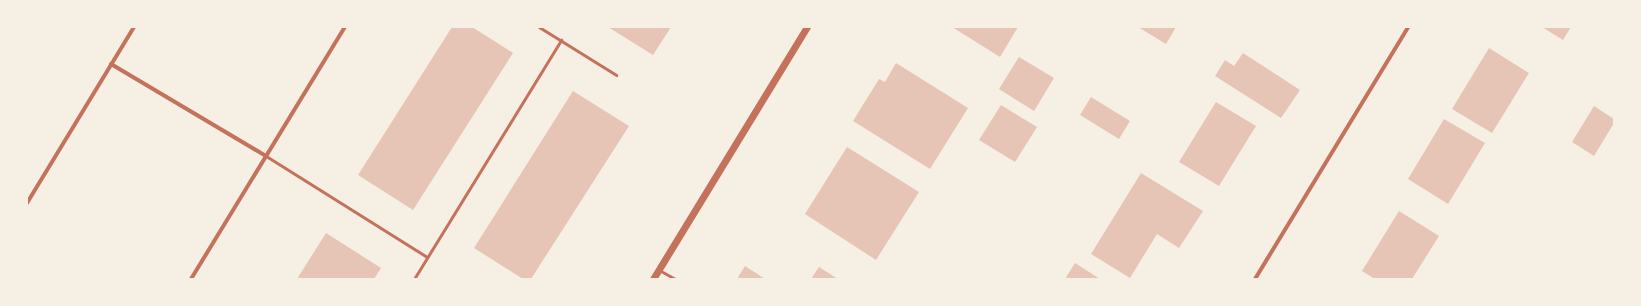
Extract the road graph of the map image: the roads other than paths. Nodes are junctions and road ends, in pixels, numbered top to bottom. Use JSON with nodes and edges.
{"nodes":[{"id":1,"x":134,"y":27,"type":"edge"},
{"id":2,"x":345,"y":27,"type":"edge"},
{"id":3,"x":539,"y":27,"type":"edge"},
{"id":4,"x":808,"y":27,"type":"edge"},
{"id":5,"x":1408,"y":27,"type":"edge"},
{"id":6,"x":561,"y":40,"type":"junction"},
{"id":7,"x":111,"y":64,"type":"junction"},
{"id":8,"x":616,"y":74,"type":"dead end"},
{"id":9,"x":266,"y":156,"type":"junction"},
{"id":10,"x":27,"y":203,"type":"edge"},
{"id":11,"x":427,"y":258,"type":"junction"},
{"id":12,"x":659,"y":270,"type":"junction"},
{"id":13,"x":190,"y":279,"type":"edge"},
{"id":14,"x":414,"y":279,"type":"edge"},
{"id":15,"x":653,"y":279,"type":"edge"},
{"id":16,"x":675,"y":279,"type":"edge"},
{"id":17,"x":1255,"y":279,"type":"edge"}],
"edges":[{"from":1,"to":7,"type":"street"},
{"from":2,"to":9,"type":"street"},
{"from":3,"to":6,"type":"lane"},
{"from":4,"to":12,"type":"street"},
{"from":5,"to":17,"type":"street"},
{"from":6,"to":8,"type":"lane"},
{"from":6,"to":11,"type":"lane"},
{"from":7,"to":9,"type":"street"},
{"from":7,"to":10,"type":"street"},
{"from":9,"to":11,"type":"lane"},
{"from":9,"to":13,"type":"street"},
{"from":11,"to":14,"type":"lane"},
{"from":12,"to":15,"type":"street"},
{"from":12,"to":16,"type":"lane"}]}
